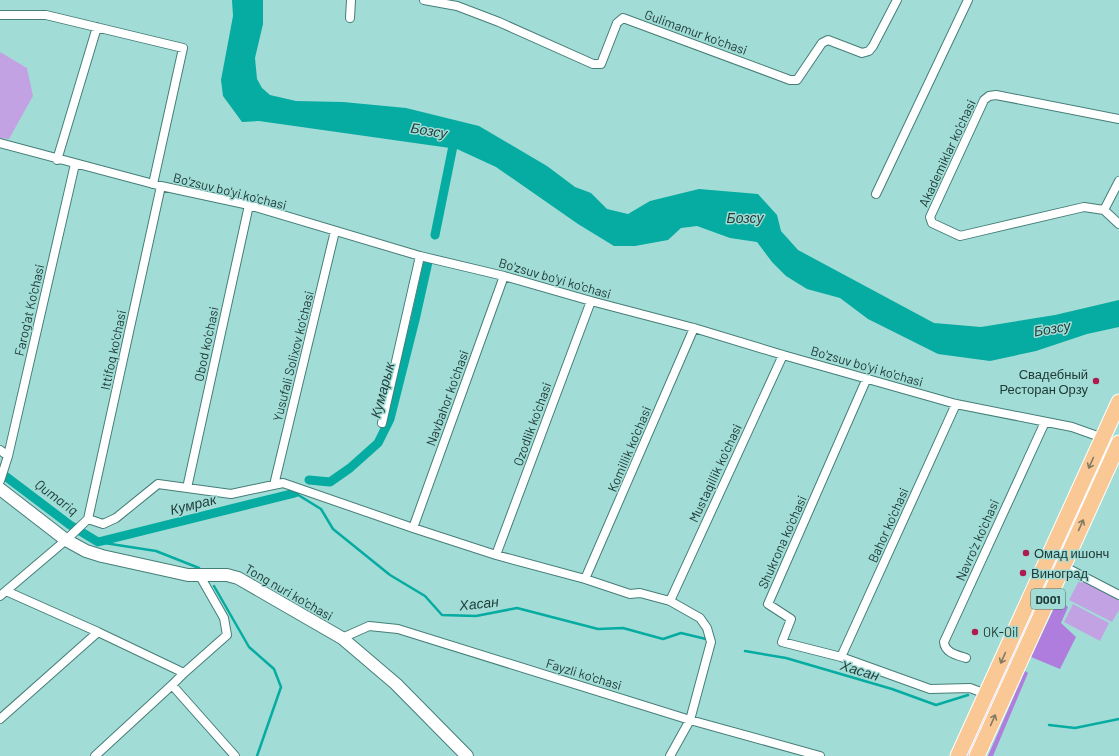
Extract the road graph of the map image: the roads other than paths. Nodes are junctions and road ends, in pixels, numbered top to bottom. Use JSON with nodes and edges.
{"nodes":[{"id":1,"x":351,"y":0,"type":"edge"},
{"id":2,"x":424,"y":0,"type":"edge"},
{"id":3,"x":897,"y":0,"type":"edge"},
{"id":4,"x":968,"y":0,"type":"edge"},
{"id":5,"x":0,"y":15,"type":"edge"},
{"id":6,"x":350,"y":18,"type":"dead end"},
{"id":7,"x":96,"y":27,"type":"junction"},
{"id":8,"x":1119,"y":119,"type":"edge"},
{"id":9,"x":0,"y":143,"type":"edge"},
{"id":10,"x":57,"y":160,"type":"junction"},
{"id":11,"x":76,"y":164,"type":"junction"},
{"id":12,"x":1119,"y":181,"type":"edge"},
{"id":13,"x":157,"y":185,"type":"junction"},
{"id":14,"x":876,"y":194,"type":"dead end"},
{"id":15,"x":249,"y":205,"type":"junction"},
{"id":16,"x":1104,"y":210,"type":"junction"},
{"id":17,"x":1119,"y":224,"type":"edge"},
{"id":18,"x":335,"y":231,"type":"junction"},
{"id":19,"x":420,"y":256,"type":"junction"},
{"id":20,"x":504,"y":276,"type":"junction"},
{"id":21,"x":591,"y":301,"type":"junction"},
{"id":22,"x":694,"y":328,"type":"junction"},
{"id":23,"x":783,"y":355,"type":"junction"},
{"id":24,"x":867,"y":378,"type":"junction"},
{"id":25,"x":1119,"y":402,"type":"edge"},
{"id":26,"x":956,"y":404,"type":"junction"},
{"id":27,"x":1045,"y":422,"type":"junction"},
{"id":28,"x":382,"y":423,"type":"dead end"},
{"id":29,"x":1103,"y":438,"type":"junction"},
{"id":30,"x":1118,"y":447,"type":"edge"},
{"id":31,"x":0,"y":450,"type":"edge"},
{"id":32,"x":7,"y":459,"type":"junction"},
{"id":33,"x":0,"y":481,"type":"edge"},
{"id":34,"x":274,"y":485,"type":"junction"},
{"id":35,"x":187,"y":488,"type":"junction"},
{"id":36,"x":0,"y":489,"type":"edge"},
{"id":37,"x":88,"y":519,"type":"junction"},
{"id":38,"x":413,"y":528,"type":"junction"},
{"id":39,"x":69,"y":538,"type":"junction"},
{"id":40,"x":496,"y":555,"type":"junction"},
{"id":41,"x":1063,"y":566,"type":"junction"},
{"id":42,"x":200,"y":576,"type":"junction"},
{"id":43,"x":585,"y":579,"type":"junction"},
{"id":44,"x":1036,"y":584,"type":"junction"},
{"id":45,"x":1052,"y":591,"type":"junction"},
{"id":46,"x":3,"y":594,"type":"edge"},
{"id":47,"x":1119,"y":595,"type":"edge"},
{"id":48,"x":670,"y":601,"type":"junction"},
{"id":49,"x":98,"y":632,"type":"junction"},
{"id":50,"x":342,"y":638,"type":"junction"},
{"id":51,"x":841,"y":657,"type":"junction"},
{"id":52,"x":966,"y":658,"type":"dead end"},
{"id":53,"x":184,"y":673,"type":"junction"},
{"id":54,"x":172,"y":685,"type":"junction"},
{"id":55,"x":986,"y":694,"type":"junction"},
{"id":56,"x":0,"y":719,"type":"edge"},
{"id":57,"x":690,"y":720,"type":"junction"},
{"id":58,"x":232,"y":755,"type":"edge"},
{"id":59,"x":95,"y":756,"type":"edge"},
{"id":60,"x":466,"y":756,"type":"edge"},
{"id":61,"x":670,"y":756,"type":"edge"},
{"id":62,"x":820,"y":756,"type":"edge"},
{"id":63,"x":958,"y":756,"type":"edge"},
{"id":64,"x":977,"y":756,"type":"edge"}],
"edges":[{"from":1,"to":6,"type":"street"},
{"from":2,"to":3,"type":"street","name":"Gulimamur ko'chasi"},
{"from":4,"to":14,"type":"street"},
{"from":5,"to":7,"type":"street"},
{"from":7,"to":10,"type":"street"},
{"from":7,"to":13,"type":"street","name":"Ittifoq ko'chasi"},
{"from":8,"to":16,"type":"street","name":"Akademiklar ko'chasi"},
{"from":9,"to":10,"type":"street","name":"Bo'zsuv bo'yi ko'chasi"},
{"from":10,"to":11,"type":"street","name":"Bo'zsuv bo'yi ko'chasi"},
{"from":11,"to":13,"type":"street","name":"Bo'zsuv bo'yi ko'chasi"},
{"from":11,"to":32,"type":"street","name":"Farog'at Ko'chasi"},
{"from":12,"to":16,"type":"street"},
{"from":13,"to":15,"type":"street","name":"Bo'zsuv bo'yi ko'chasi"},
{"from":13,"to":37,"type":"street","name":"Ittifoq ko'chasi"},
{"from":15,"to":18,"type":"street","name":"Bo'zsuv bo'yi ko'chasi"},
{"from":15,"to":35,"type":"street","name":"Obod ko'chasi"},
{"from":16,"to":17,"type":"street"},
{"from":18,"to":19,"type":"street","name":"Bo'zsuv bo'yi ko'chasi"},
{"from":18,"to":34,"type":"street","name":"Yusufali Solixov ko'chasi"},
{"from":19,"to":20,"type":"street","name":"Bo'zsuv bo'yi ko'chasi"},
{"from":19,"to":28,"type":"street"},
{"from":20,"to":21,"type":"street","name":"Bo'zsuv bo'yi ko'chasi"},
{"from":20,"to":38,"type":"street","name":"Navbahor ko'chasi"},
{"from":21,"to":22,"type":"street","name":"Bo'zsuv bo'yi ko'chasi"},
{"from":21,"to":40,"type":"street","name":"Ozodlik ko'chasi"},
{"from":22,"to":23,"type":"street","name":"Bo'zsuv bo'yi ko'chasi"},
{"from":22,"to":43,"type":"street","name":"Komillik ko'chasi"},
{"from":23,"to":24,"type":"street","name":"Bo'zsuv bo'yi ko'chasi"},
{"from":23,"to":48,"type":"street","name":"Mustaqillik ko'chasi"},
{"from":24,"to":26,"type":"street","name":"Bo'zsuv bo'yi ko'chasi"},
{"from":24,"to":51,"type":"street","name":"Shukrona ko'chasi"},
{"from":25,"to":29,"type":"highway","number":"D001"},
{"from":26,"to":27,"type":"street","name":"Bo'zsuv bo'yi ko'chasi"},
{"from":26,"to":51,"type":"street","name":"Bahor ko'chasi"},
{"from":27,"to":29,"type":"street","name":"Bo'zsuv bo'yi ko'chasi"},
{"from":27,"to":52,"type":"street","name":"Navro'z ko'chasi"},
{"from":29,"to":44,"type":"highway","number":"D001","one_way":true},
{"from":41,"to":30,"type":"highway","number":"D001","one_way":true},
{"from":31,"to":32,"type":"street"},
{"from":32,"to":33,"type":"street","name":"Farog'at Ko'chasi"},
{"from":34,"to":35,"type":"street"},
{"from":34,"to":38,"type":"street"},
{"from":35,"to":37,"type":"street"},
{"from":36,"to":39,"type":"street","name":"Tong nuri ko'chasi"},
{"from":37,"to":39,"type":"street"},
{"from":38,"to":40,"type":"street"},
{"from":39,"to":42,"type":"street","name":"Tong nuri ko'chasi"},
{"from":39,"to":46,"type":"street"},
{"from":40,"to":43,"type":"street"},
{"from":41,"to":45,"type":"highway","number":"D001"},
{"from":41,"to":47,"type":"street"},
{"from":42,"to":50,"type":"street","name":"Tong nuri ko'chasi"},
{"from":42,"to":53,"type":"street"},
{"from":43,"to":48,"type":"street"},
{"from":44,"to":45,"type":"highway"},
{"from":44,"to":55,"type":"highway","number":"D001","one_way":true},
{"from":64,"to":45,"type":"highway","number":"D001","one_way":true},
{"from":46,"to":49,"type":"street"},
{"from":48,"to":57,"type":"street"},
{"from":49,"to":53,"type":"street"},
{"from":49,"to":56,"type":"street"},
{"from":50,"to":57,"type":"street","name":"Fayzli ko'chasi"},
{"from":50,"to":60,"type":"street","name":"Tong nuri ko'chasi"},
{"from":51,"to":55,"type":"street","name":"Shukrona ko'chasi"},
{"from":53,"to":54,"type":"street"},
{"from":54,"to":58,"type":"street"},
{"from":54,"to":59,"type":"street"},
{"from":55,"to":63,"type":"highway","number":"D001"},
{"from":57,"to":61,"type":"street"},
{"from":57,"to":62,"type":"street","name":"Fayzli ko'chasi"}]}
